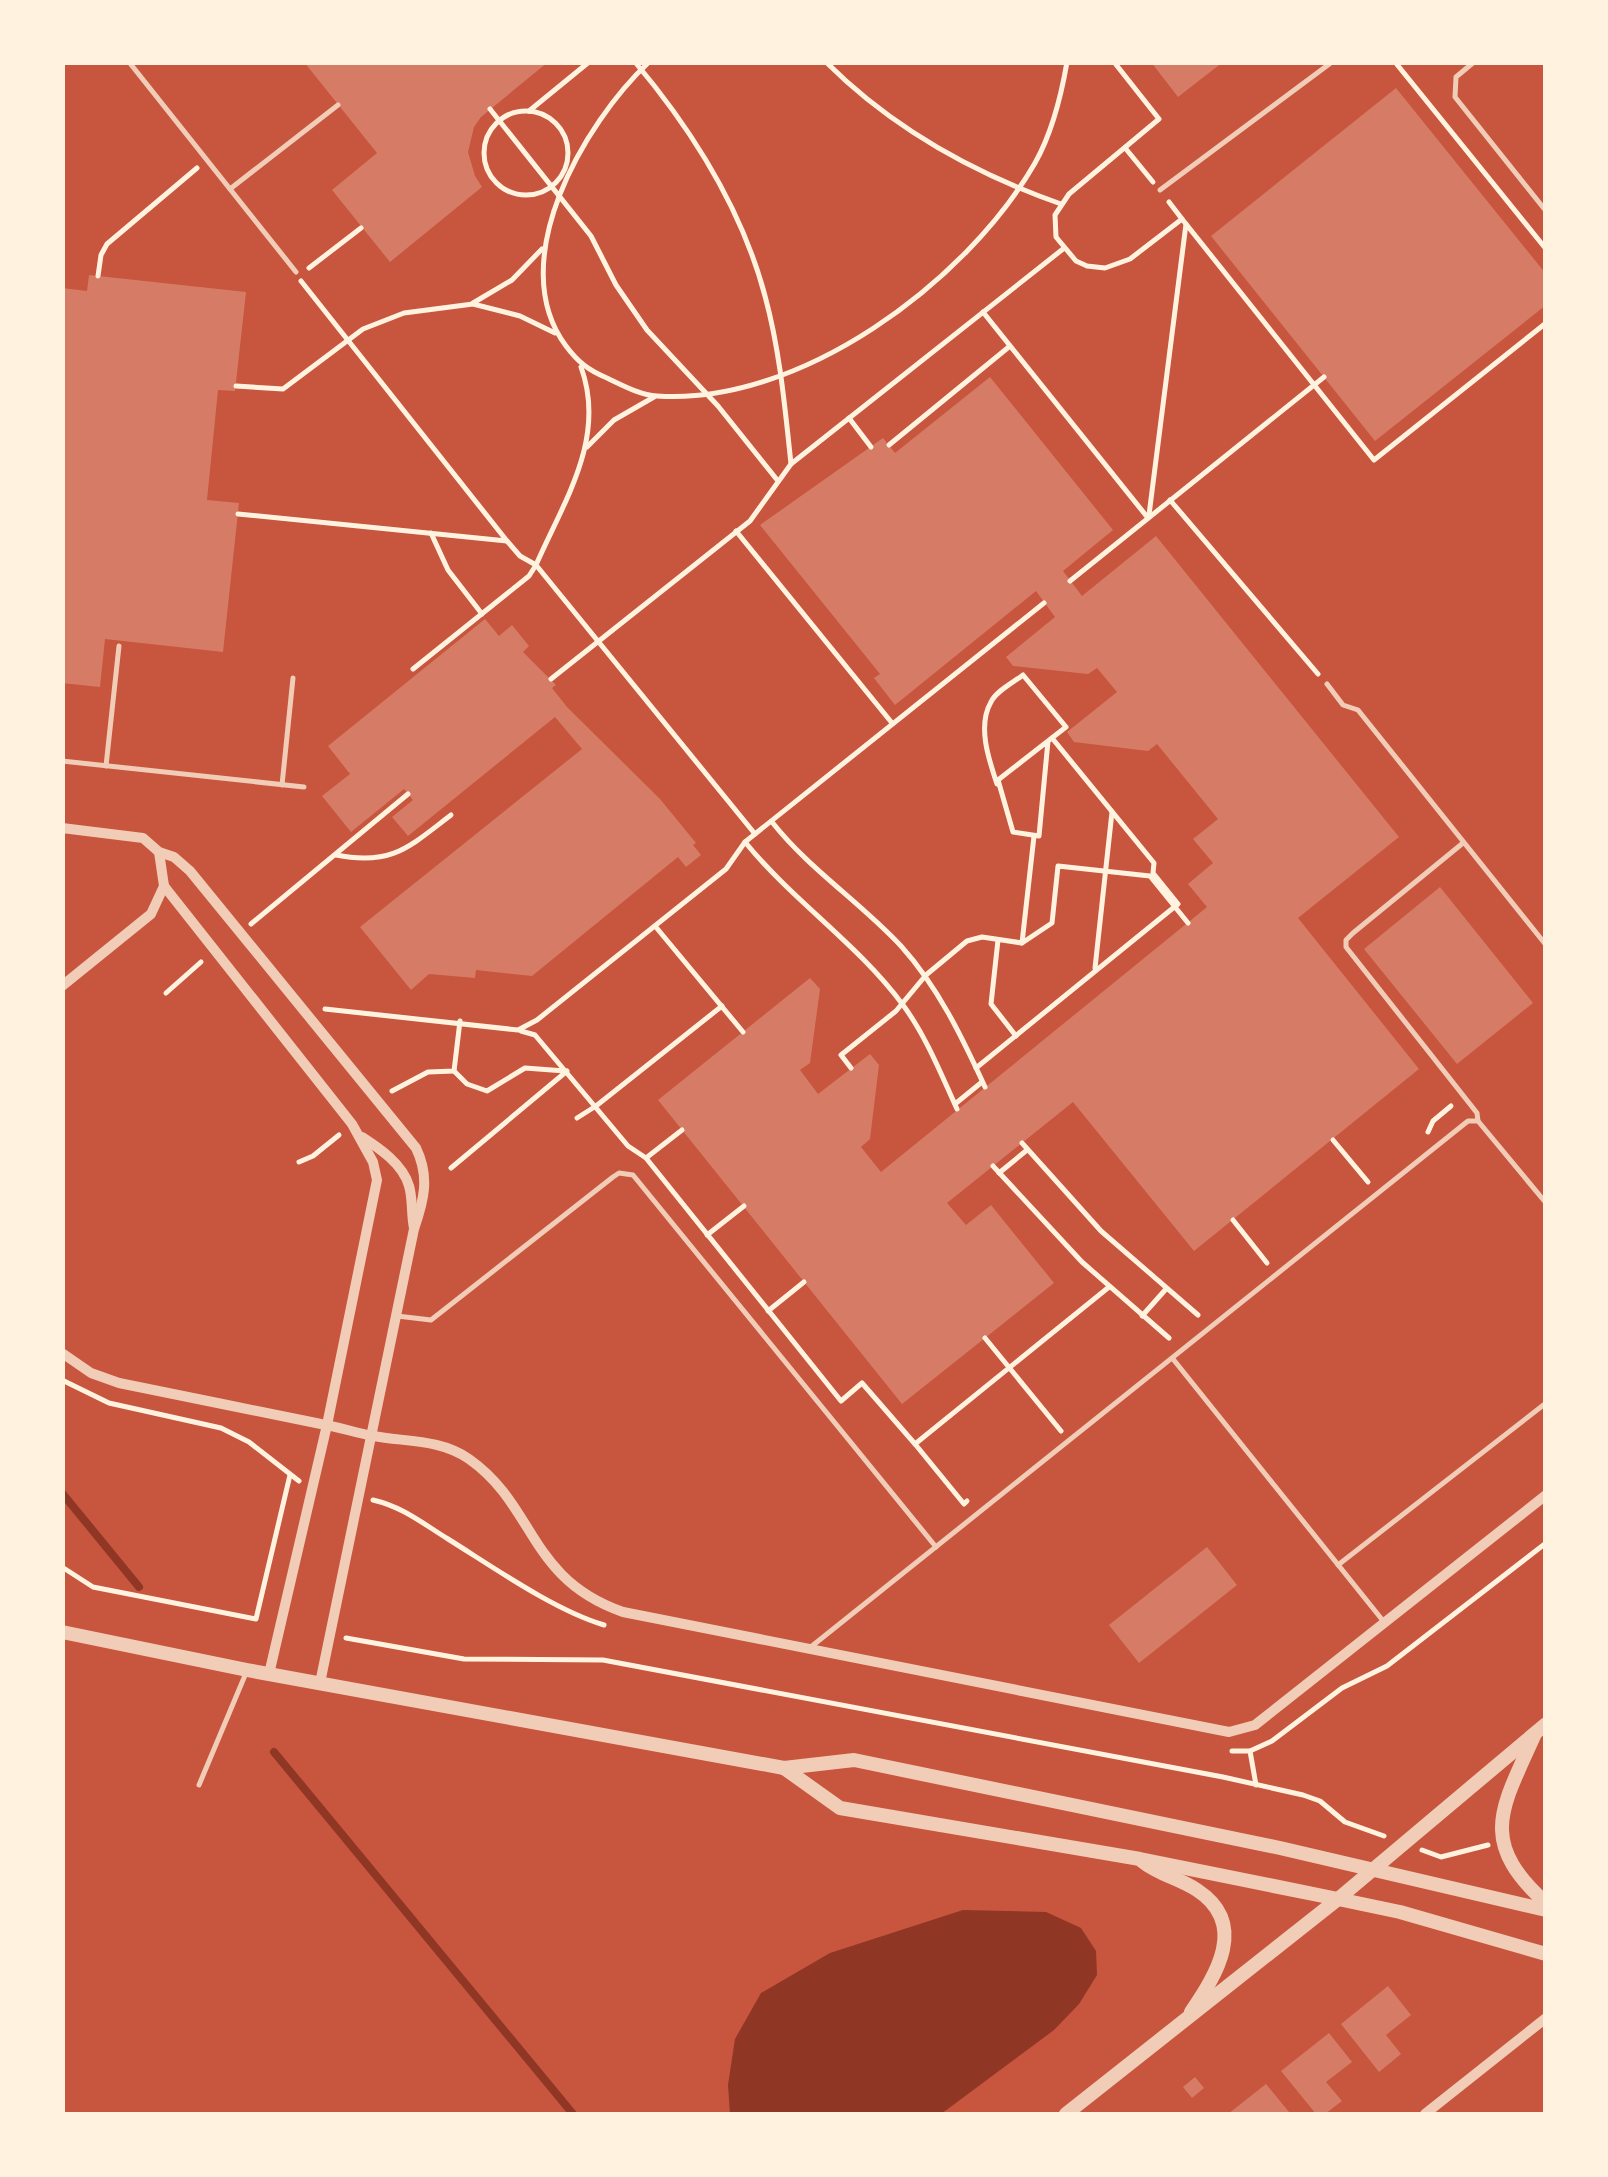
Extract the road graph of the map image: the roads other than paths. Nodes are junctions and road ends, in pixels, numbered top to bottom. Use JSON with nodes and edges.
{"nodes":[{"id":1,"x":129,"y":62,"type":"edge"},
{"id":2,"x":1332,"y":62,"type":"edge"},
{"id":3,"x":1474,"y":62,"type":"edge"},
{"id":4,"x":338,"y":105,"type":"dead end"},
{"id":5,"x":230,"y":189,"type":"junction"},
{"id":6,"x":1160,"y":190,"type":"road end"},
{"id":7,"x":1546,"y":211,"type":"edge"},
{"id":8,"x":297,"y":274,"type":"road end"},
{"id":9,"x":119,"y":646,"type":"dead end"},
{"id":10,"x":293,"y":678,"type":"dead end"},
{"id":11,"x":1327,"y":684,"type":"road end"},
{"id":12,"x":62,"y":761,"type":"edge"},
{"id":13,"x":106,"y":766,"type":"junction"},
{"id":14,"x":282,"y":786,"type":"junction"},
{"id":15,"x":304,"y":788,"type":"dead end"},
{"id":16,"x":62,"y":828,"type":"edge"},
{"id":17,"x":1464,"y":843,"type":"junction"},
{"id":18,"x":159,"y":852,"type":"junction"},
{"id":19,"x":164,"y":886,"type":"junction"},
{"id":20,"x":1546,"y":946,"type":"edge"},
{"id":21,"x":62,"y":986,"type":"edge"},
{"id":22,"x":1478,"y":1121,"type":"junction"},
{"id":23,"x":362,"y":1137,"type":"junction"},
{"id":24,"x":1546,"y":1203,"type":"edge"},
{"id":25,"x":414,"y":1229,"type":"junction"},
{"id":26,"x":398,"y":1316,"type":"junction"},
{"id":27,"x":62,"y":1354,"type":"edge"},
{"id":28,"x":1172,"y":1358,"type":"junction"},
{"id":29,"x":1546,"y":1402,"type":"edge"},
{"id":30,"x":327,"y":1425,"type":"junction"},
{"id":31,"x":371,"y":1436,"type":"junction"},
{"id":32,"x":1546,"y":1495,"type":"edge"},
{"id":33,"x":936,"y":1547,"type":"junction"},
{"id":34,"x":1338,"y":1565,"type":"junction"},
{"id":35,"x":1384,"y":1622,"type":"junction"},
{"id":36,"x":62,"y":1632,"type":"edge"},
{"id":37,"x":810,"y":1648,"type":"junction"},
{"id":38,"x":247,"y":1670,"type":"junction"},
{"id":39,"x":269,"y":1674,"type":"junction"},
{"id":40,"x":320,"y":1682,"type":"junction"},
{"id":41,"x":1540,"y":1729,"type":"edge"},
{"id":42,"x":784,"y":1768,"type":"junction"},
{"id":43,"x":199,"y":1784,"type":"dead end"},
{"id":44,"x":1140,"y":1859,"type":"junction"},
{"id":45,"x":1370,"y":1871,"type":"junction"},
{"id":46,"x":1338,"y":1899,"type":"junction"},
{"id":47,"x":1546,"y":1907,"type":"edge"},
{"id":48,"x":1546,"y":1954,"type":"edge"},
{"id":49,"x":1546,"y":2018,"type":"edge"},
{"id":50,"x":1182,"y":2025,"type":"junction"},
{"id":51,"x":1066,"y":2114,"type":"edge"},
{"id":52,"x":1425,"y":2114,"type":"edge"}],
"edges":[{"from":1,"to":5,"type":"lane"},
{"from":2,"to":6,"type":"lane"},
{"from":3,"to":7,"type":"lane"},
{"from":4,"to":5,"type":"lane"},
{"from":5,"to":8,"type":"lane"},
{"from":9,"to":13,"type":"lane"},
{"from":10,"to":14,"type":"lane"},
{"from":11,"to":17,"type":"lane"},
{"from":12,"to":13,"type":"lane"},
{"from":13,"to":14,"type":"lane"},
{"from":14,"to":15,"type":"lane"},
{"from":16,"to":18,"type":"street"},
{"from":17,"to":20,"type":"lane"},
{"from":17,"to":22,"type":"lane"},
{"from":18,"to":19,"type":"street"},
{"from":18,"to":25,"type":"street"},
{"from":19,"to":21,"type":"street"},
{"from":19,"to":23,"type":"street"},
{"from":22,"to":24,"type":"lane"},
{"from":22,"to":28,"type":"lane"},
{"from":23,"to":25,"type":"street"},
{"from":23,"to":30,"type":"street"},
{"from":25,"to":26,"type":"street"},
{"from":26,"to":31,"type":"street"},
{"from":26,"to":33,"type":"lane"},
{"from":27,"to":30,"type":"street"},
{"from":28,"to":33,"type":"lane"},
{"from":28,"to":34,"type":"lane"},
{"from":29,"to":34,"type":"lane"},
{"from":30,"to":31,"type":"street"},
{"from":30,"to":39,"type":"street"},
{"from":31,"to":37,"type":"street"},
{"from":31,"to":40,"type":"street"},
{"from":32,"to":35,"type":"street"},
{"from":33,"to":37,"type":"lane"},
{"from":34,"to":35,"type":"lane"},
{"from":35,"to":37,"type":"street"},
{"from":36,"to":38,"type":"street"},
{"from":38,"to":39,"type":"street"},
{"from":38,"to":43,"type":"lane"},
{"from":39,"to":40,"type":"street"},
{"from":40,"to":42,"type":"street"},
{"from":41,"to":45,"type":"street"},
{"from":41,"to":47,"type":"street"},
{"from":42,"to":44,"type":"street"},
{"from":42,"to":45,"type":"street"},
{"from":44,"to":46,"type":"street"},
{"from":44,"to":50,"type":"street"},
{"from":45,"to":46,"type":"street"},
{"from":45,"to":47,"type":"street"},
{"from":46,"to":48,"type":"street"},
{"from":46,"to":50,"type":"street"},
{"from":49,"to":52,"type":"street"},
{"from":50,"to":51,"type":"street"}]}
